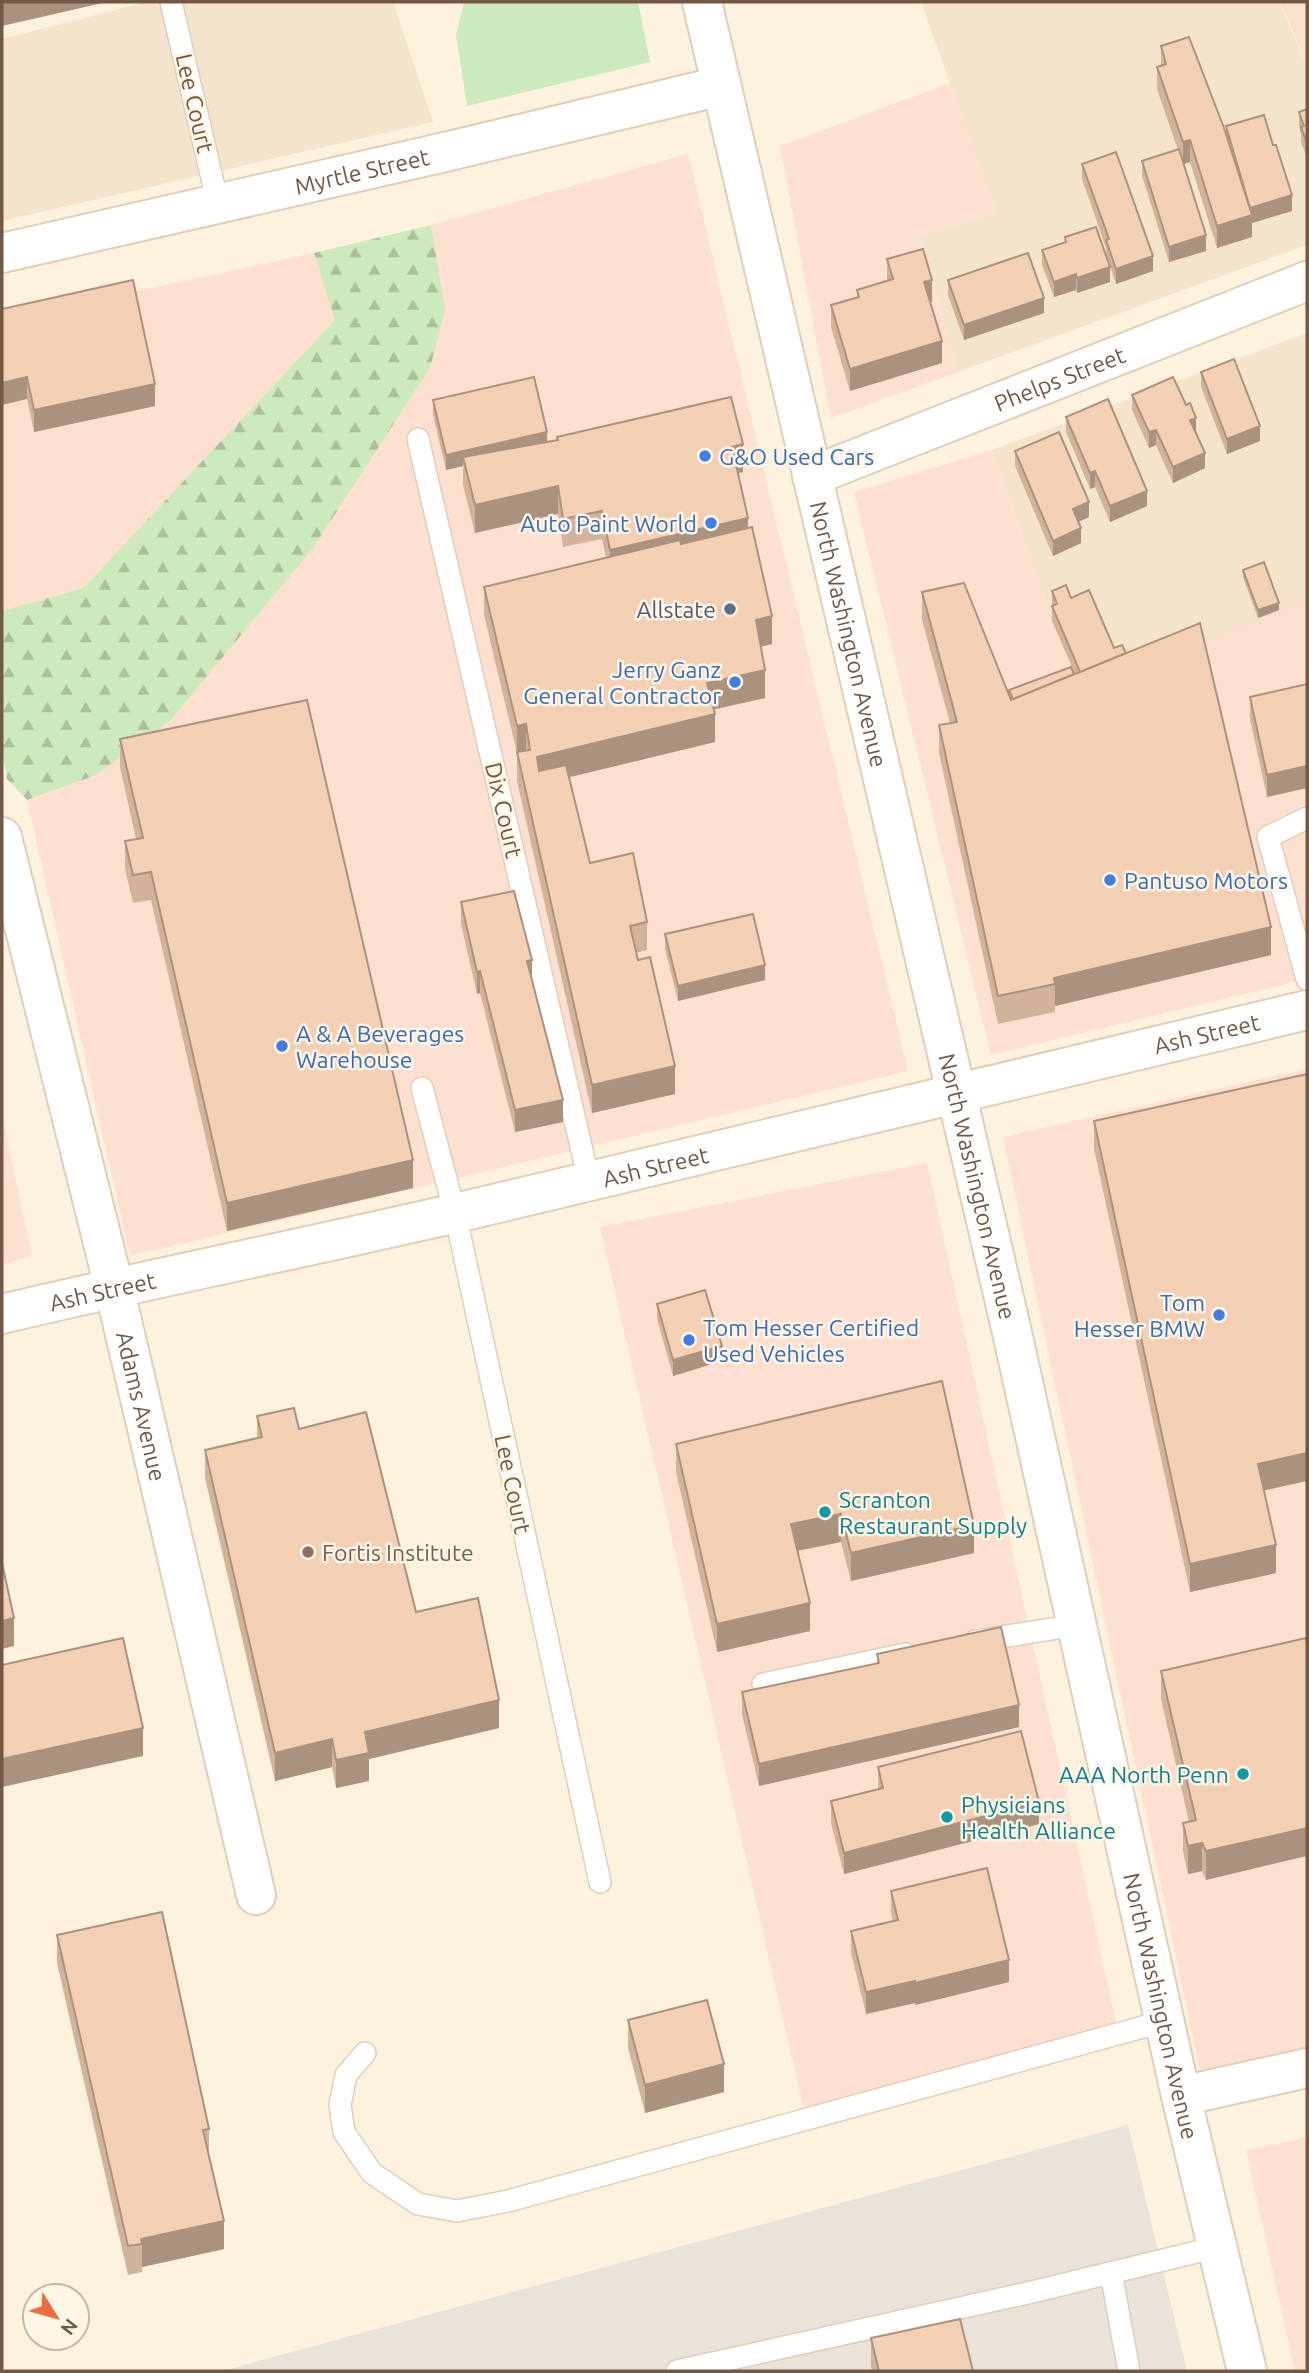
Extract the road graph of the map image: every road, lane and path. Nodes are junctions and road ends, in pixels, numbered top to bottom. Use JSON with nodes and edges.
{"nodes":[{"id":1,"x":171,"y":2,"type":"edge"},
{"id":2,"x":702,"y":2,"type":"edge"},
{"id":3,"x":721,"y":86,"type":"junction"},
{"id":4,"x":218,"y":204,"type":"junction"},
{"id":5,"x":2,"y":253,"type":"edge"},
{"id":6,"x":1307,"y":281,"type":"edge"},
{"id":7,"x":418,"y":439,"type":"dead end"},
{"id":8,"x":812,"y":475,"type":"junction"},
{"id":9,"x":1307,"y":818,"type":"edge"},
{"id":10,"x":2,"y":837,"type":"edge"},
{"id":11,"x":1307,"y":979,"type":"edge"},
{"id":12,"x":1307,"y":1010,"type":"edge"},
{"id":13,"x":422,"y":1088,"type":"dead end"},
{"id":14,"x":955,"y":1092,"type":"junction"},
{"id":15,"x":589,"y":1181,"type":"junction"},
{"id":16,"x":455,"y":1213,"type":"junction"},
{"id":17,"x":114,"y":1287,"type":"junction"},
{"id":18,"x":2,"y":1314,"type":"edge"},
{"id":19,"x":1077,"y":1625,"type":"junction"},
{"id":20,"x":954,"y":1644,"type":"edge"},
{"id":21,"x":927,"y":1649,"type":"edge"},
{"id":22,"x":763,"y":1684,"type":"edge"},
{"id":23,"x":600,"y":1882,"type":"dead end"},
{"id":24,"x":256,"y":1895,"type":"dead end"},
{"id":25,"x":1165,"y":2021,"type":"junction"},
{"id":26,"x":365,"y":2053,"type":"dead end"},
{"id":27,"x":1307,"y":2068,"type":"edge"},
{"id":28,"x":1181,"y":2096,"type":"junction"},
{"id":29,"x":1217,"y":2247,"type":"junction"},
{"id":30,"x":1111,"y":2273,"type":"junction"},
{"id":31,"x":677,"y":2371,"type":"edge"},
{"id":32,"x":1129,"y":2371,"type":"edge"},
{"id":33,"x":1247,"y":2371,"type":"edge"}],
"edges":[{"from":1,"to":4,"type":"lane","name":"Lee Court"},
{"from":2,"to":3,"type":"street","name":"North Washington Avenue"},
{"from":3,"to":4,"type":"street","name":"Myrtle Street"},
{"from":3,"to":8,"type":"street","name":"North Washington Avenue"},
{"from":4,"to":5,"type":"street","name":"Myrtle Street"},
{"from":6,"to":8,"type":"street","name":"Phelps Street"},
{"from":7,"to":15,"type":"lane","name":"Dix Court"},
{"from":8,"to":14,"type":"street","name":"North Washington Avenue"},
{"from":9,"to":11,"type":"lane"},
{"from":10,"to":17,"type":"street","name":"Adams Avenue"},
{"from":12,"to":14,"type":"street","name":"Ash Street"},
{"from":13,"to":16,"type":"lane","name":"Lee Court"},
{"from":14,"to":15,"type":"street","name":"Ash Street"},
{"from":14,"to":19,"type":"street","name":"North Washington Avenue"},
{"from":15,"to":16,"type":"street","name":"Ash Street"},
{"from":16,"to":17,"type":"street","name":"Ash Street"},
{"from":16,"to":23,"type":"lane","name":"Lee Court"},
{"from":17,"to":18,"type":"street","name":"Ash Street"},
{"from":17,"to":24,"type":"street","name":"Adams Avenue"},
{"from":19,"to":20,"type":"lane"},
{"from":19,"to":25,"type":"street","name":"North Washington Avenue"},
{"from":21,"to":22,"type":"lane"},
{"from":25,"to":26,"type":"lane"},
{"from":25,"to":28,"type":"street","name":"North Washington Avenue"},
{"from":27,"to":28,"type":"street"},
{"from":28,"to":29,"type":"street","name":"North Washington Avenue"},
{"from":29,"to":30,"type":"lane"},
{"from":29,"to":33,"type":"street","name":"North Washington Avenue"},
{"from":30,"to":31,"type":"lane"},
{"from":30,"to":32,"type":"lane"}]}
